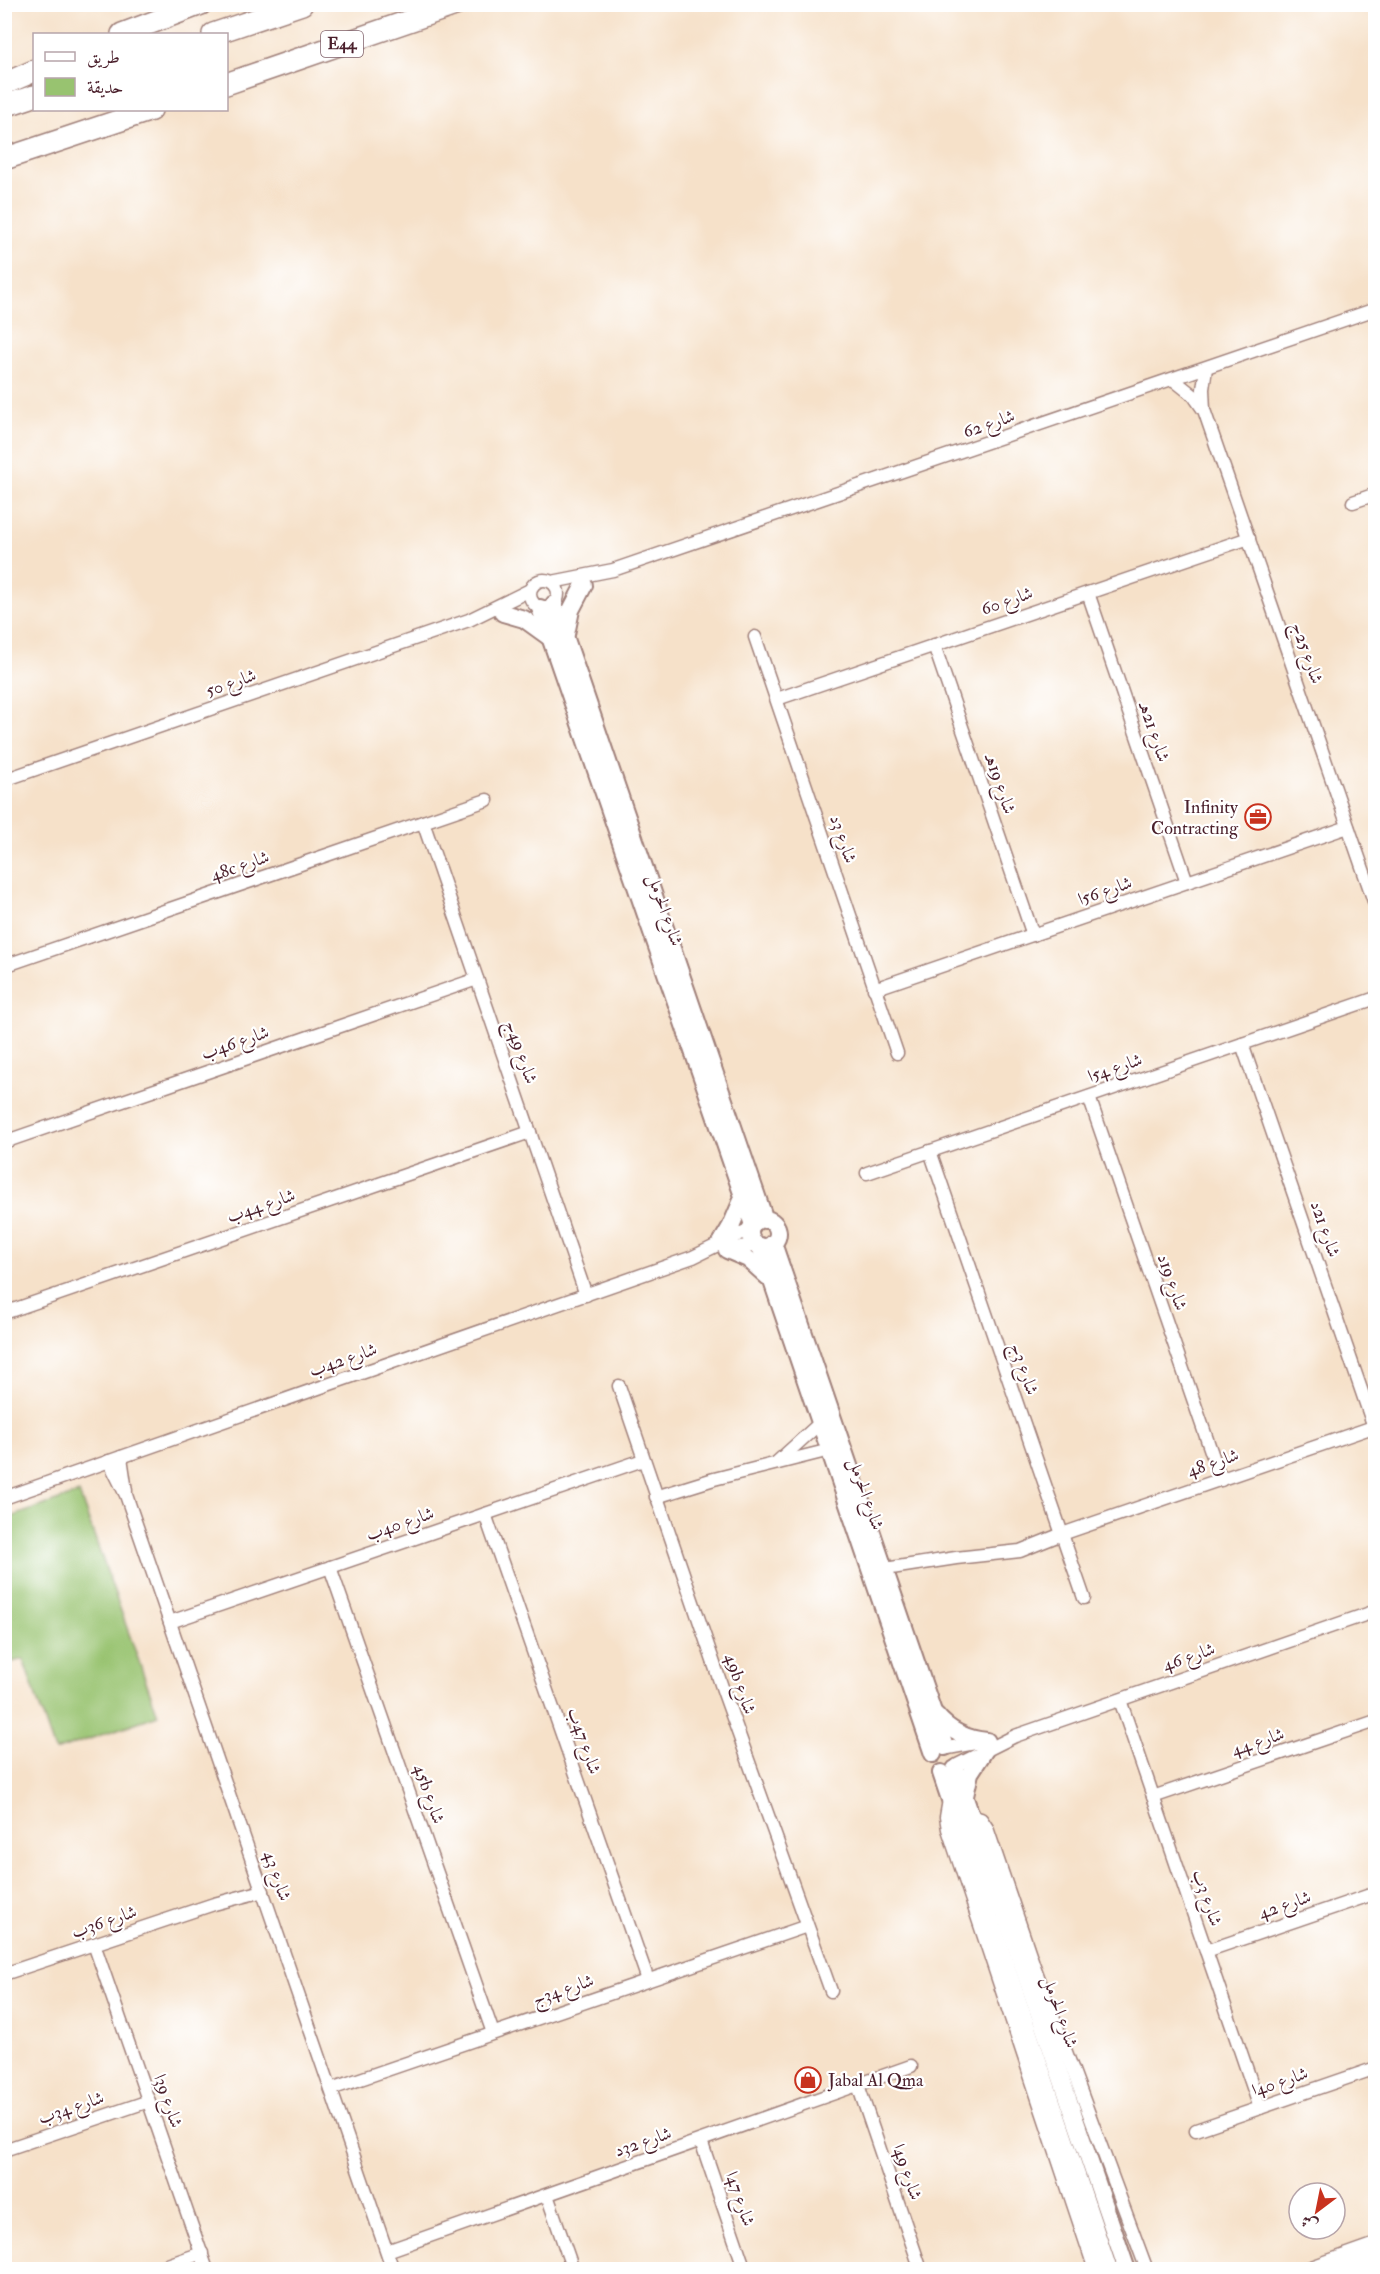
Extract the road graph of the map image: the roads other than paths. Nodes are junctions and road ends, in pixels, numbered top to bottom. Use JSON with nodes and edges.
{"nodes":[{"id":1,"x":201,"y":4,"type":"edge"},
{"id":2,"x":302,"y":4,"type":"edge"},
{"id":3,"x":458,"y":4,"type":"edge"},
{"id":4,"x":125,"y":33,"type":"edge"},
{"id":5,"x":216,"y":33,"type":"edge"},
{"id":6,"x":33,"y":71,"type":"edge"},
{"id":7,"x":228,"y":83,"type":"edge"},
{"id":8,"x":4,"y":84,"type":"edge"},
{"id":9,"x":33,"y":96,"type":"edge"},
{"id":10,"x":4,"y":106,"type":"edge"},
{"id":11,"x":148,"y":111,"type":"edge"},
{"id":12,"x":4,"y":159,"type":"edge"},
{"id":13,"x":1376,"y":309,"type":"edge"},
{"id":14,"x":1206,"y":368,"type":"junction"},
{"id":15,"x":1174,"y":380,"type":"junction"},
{"id":16,"x":1204,"y":410,"type":"junction"},
{"id":17,"x":1376,"y":494,"type":"edge"},
{"id":18,"x":1353,"y":501,"type":"dead end"},
{"id":19,"x":1249,"y":538,"type":"junction"},
{"id":20,"x":613,"y":570,"type":"junction"},
{"id":21,"x":552,"y":582,"type":"junction"},
{"id":22,"x":584,"y":585,"type":"junction"},
{"id":23,"x":530,"y":590,"type":"junction"},
{"id":24,"x":1088,"y":593,"type":"junction"},
{"id":25,"x":546,"y":604,"type":"junction"},
{"id":26,"x":503,"y":613,"type":"junction"},
{"id":27,"x":468,"y":620,"type":"junction"},
{"id":28,"x":755,"y":637,"type":"dead end"},
{"id":29,"x":558,"y":638,"type":"junction"},
{"id":30,"x":934,"y":645,"type":"junction"},
{"id":31,"x":777,"y":699,"type":"junction"},
{"id":32,"x":4,"y":780,"type":"edge"},
{"id":33,"x":487,"y":800,"type":"dead end"},
{"id":34,"x":423,"y":822,"type":"junction"},
{"id":35,"x":1348,"y":827,"type":"junction"},
{"id":36,"x":1187,"y":882,"type":"junction"},
{"id":37,"x":1376,"y":907,"type":"edge"},
{"id":38,"x":1033,"y":935,"type":"junction"},
{"id":39,"x":4,"y":966,"type":"edge"},
{"id":40,"x":477,"y":978,"type":"junction"},
{"id":41,"x":874,"y":989,"type":"junction"},
{"id":42,"x":1376,"y":998,"type":"edge"},
{"id":43,"x":1242,"y":1044,"type":"junction"},
{"id":44,"x":897,"y":1053,"type":"dead end"},
{"id":45,"x":1089,"y":1097,"type":"junction"},
{"id":46,"x":530,"y":1132,"type":"junction"},
{"id":47,"x":4,"y":1142,"type":"edge"},
{"id":48,"x":930,"y":1151,"type":"junction"},
{"id":49,"x":867,"y":1173,"type":"dead end"},
{"id":50,"x":743,"y":1198,"type":"junction"},
{"id":51,"x":759,"y":1235,"type":"junction"},
{"id":52,"x":724,"y":1247,"type":"junction"},
{"id":53,"x":772,"y":1282,"type":"junction"},
{"id":54,"x":586,"y":1294,"type":"junction"},
{"id":55,"x":4,"y":1313,"type":"edge"},
{"id":56,"x":619,"y":1386,"type":"dead end"},
{"id":57,"x":820,"y":1423,"type":"junction"},
{"id":58,"x":1375,"y":1427,"type":"edge"},
{"id":59,"x":830,"y":1450,"type":"junction"},
{"id":60,"x":121,"y":1457,"type":"junction"},
{"id":61,"x":643,"y":1460,"type":"junction"},
{"id":62,"x":108,"y":1461,"type":"junction"},
{"id":63,"x":772,"y":1466,"type":"junction"},
{"id":64,"x":1221,"y":1480,"type":"junction"},
{"id":65,"x":126,"y":1495,"type":"junction"},
{"id":66,"x":656,"y":1497,"type":"junction"},
{"id":67,"x":4,"y":1498,"type":"edge"},
{"id":68,"x":485,"y":1514,"type":"junction"},
{"id":69,"x":1062,"y":1534,"type":"junction"},
{"id":70,"x":330,"y":1567,"type":"junction"},
{"id":71,"x":885,"y":1569,"type":"junction"},
{"id":72,"x":1084,"y":1598,"type":"dead end"},
{"id":73,"x":1376,"y":1611,"type":"edge"},
{"id":74,"x":170,"y":1622,"type":"junction"},
{"id":75,"x":1120,"y":1700,"type":"junction"},
{"id":76,"x":933,"y":1711,"type":"junction"},
{"id":77,"x":1376,"y":1721,"type":"edge"},
{"id":78,"x":986,"y":1746,"type":"junction"},
{"id":79,"x":942,"y":1749,"type":"junction"},
{"id":80,"x":951,"y":1769,"type":"junction"},
{"id":81,"x":1153,"y":1797,"type":"junction"},
{"id":82,"x":962,"y":1805,"type":"junction"},
{"id":83,"x":261,"y":1888,"type":"junction"},
{"id":84,"x":1376,"y":1893,"type":"edge"},
{"id":85,"x":807,"y":1926,"type":"junction"},
{"id":86,"x":94,"y":1944,"type":"junction"},
{"id":87,"x":1206,"y":1951,"type":"junction"},
{"id":88,"x":4,"y":1974,"type":"edge"},
{"id":89,"x":648,"y":1980,"type":"junction"},
{"id":90,"x":831,"y":1991,"type":"dead end"},
{"id":91,"x":493,"y":2033,"type":"junction"},
{"id":92,"x":1069,"y":2058,"type":"junction"},
{"id":93,"x":911,"y":2066,"type":"dead end"},
{"id":94,"x":1376,"y":2068,"type":"edge"},
{"id":95,"x":1063,"y":2080,"type":"junction"},
{"id":96,"x":858,"y":2085,"type":"junction"},
{"id":97,"x":331,"y":2089,"type":"junction"},
{"id":98,"x":149,"y":2101,"type":"junction"},
{"id":99,"x":1260,"y":2108,"type":"junction"},
{"id":100,"x":1196,"y":2130,"type":"dead end"},
{"id":101,"x":701,"y":2141,"type":"junction"},
{"id":102,"x":4,"y":2150,"type":"edge"},
{"id":103,"x":547,"y":2195,"type":"junction"},
{"id":104,"x":1376,"y":2244,"type":"edge"},
{"id":105,"x":387,"y":2251,"type":"junction"},
{"id":106,"x":202,"y":2253,"type":"junction"},
{"id":107,"x":1376,"y":2257,"type":"edge"},
{"id":108,"x":153,"y":2270,"type":"edge"},
{"id":109,"x":207,"y":2270,"type":"edge"},
{"id":110,"x":393,"y":2270,"type":"edge"},
{"id":111,"x":573,"y":2270,"type":"edge"},
{"id":112,"x":745,"y":2270,"type":"edge"},
{"id":113,"x":921,"y":2270,"type":"edge"},
{"id":114,"x":1095,"y":2270,"type":"edge"},
{"id":115,"x":1109,"y":2270,"type":"edge"},
{"id":116,"x":1127,"y":2270,"type":"edge"},
{"id":117,"x":1147,"y":2270,"type":"edge"},
{"id":118,"x":1303,"y":2270,"type":"edge"},
{"id":119,"x":1341,"y":2270,"type":"edge"}],
"edges":[{"from":1,"to":4,"type":"highway"},
{"from":2,"to":5,"type":"highway"},
{"from":3,"to":7,"type":"highway","number":"E44"},
{"from":6,"to":8,"type":"highway"},
{"from":9,"to":10,"type":"highway"},
{"from":11,"to":12,"type":"highway"},
{"from":13,"to":14,"type":"street","name":"شارع 62"},
{"from":14,"to":15,"type":"street","name":"شارع 62"},
{"from":14,"to":16,"type":"street","name":"شارع 25ج"},
{"from":15,"to":16,"type":"street","name":"شارع 25ج"},
{"from":15,"to":20,"type":"street","name":"شارع 62"},
{"from":16,"to":19,"type":"street","name":"شارع 25ج"},
{"from":17,"to":18,"type":"street"},
{"from":19,"to":24,"type":"street","name":"شارع 60"},
{"from":19,"to":35,"type":"street","name":"شارع 25ج"},
{"from":20,"to":21,"type":"street","name":"شارع 62"},
{"from":20,"to":22,"type":"street","name":"شارع 62"},
{"from":21,"to":23,"type":"street"},
{"from":21,"to":25,"type":"street"},
{"from":22,"to":25,"type":"street","name":"شارع 62"},
{"from":22,"to":29,"type":"street"},
{"from":23,"to":25,"type":"street"},
{"from":23,"to":27,"type":"street","name":"شارع 50"},
{"from":24,"to":30,"type":"street","name":"شارع 60"},
{"from":24,"to":36,"type":"street","name":"شارع 21هـ"},
{"from":25,"to":26,"type":"street","name":"شارع 50"},
{"from":25,"to":29,"type":"street","name":"شارع الحرمل"},
{"from":26,"to":27,"type":"street","name":"شارع 50"},
{"from":26,"to":29,"type":"street"},
{"from":27,"to":32,"type":"street","name":"شارع 50"},
{"from":28,"to":31,"type":"street","name":"شارع 3د"},
{"from":29,"to":50,"type":"street","name":"شارع الحرمل"},
{"from":29,"to":51,"type":"street","name":"شارع الحرمل"},
{"from":30,"to":31,"type":"street","name":"شارع 60"},
{"from":30,"to":38,"type":"street","name":"شارع 19هـ"},
{"from":31,"to":41,"type":"street","name":"شارع 3د"},
{"from":33,"to":34,"type":"street","name":"48c شارع"},
{"from":34,"to":39,"type":"street","name":"48c شارع"},
{"from":34,"to":40,"type":"street","name":"شارع 49ج"},
{"from":35,"to":36,"type":"street","name":"شارع 56ا"},
{"from":35,"to":37,"type":"street","name":"شارع 25ج"},
{"from":36,"to":38,"type":"street","name":"شارع 56ا"},
{"from":38,"to":41,"type":"street","name":"شارع 56ا"},
{"from":40,"to":46,"type":"street","name":"شارع 49ج"},
{"from":40,"to":47,"type":"street","name":"شارع 46ب"},
{"from":41,"to":44,"type":"street","name":"شارع 3د"},
{"from":42,"to":43,"type":"street","name":"شارع 54ا"},
{"from":43,"to":45,"type":"street","name":"شارع 54ا"},
{"from":43,"to":58,"type":"street","name":"شارع 21د"},
{"from":45,"to":48,"type":"street","name":"شارع 54ا"},
{"from":45,"to":64,"type":"street","name":"شارع 19د"},
{"from":46,"to":54,"type":"street","name":"شارع 49ج"},
{"from":46,"to":55,"type":"street","name":"شارع 44ب"},
{"from":48,"to":49,"type":"street","name":"شارع 54ا"},
{"from":48,"to":69,"type":"street","name":"شارع 3ج"},
{"from":50,"to":51,"type":"street","name":"شارع الحرمل"},
{"from":50,"to":52,"type":"street"},
{"from":51,"to":52,"type":"street","name":"شارع 42ب"},
{"from":51,"to":53,"type":"street","name":"شارع الحرمل"},
{"from":51,"to":71,"type":"street","name":"شارع الحرمل"},
{"from":52,"to":53,"type":"street"},
{"from":52,"to":54,"type":"street","name":"شارع 42ب"},
{"from":53,"to":57,"type":"street","name":"شارع الحرمل"},
{"from":54,"to":60,"type":"street","name":"شارع 42ب"},
{"from":56,"to":61,"type":"street","name":"49b شارع"},
{"from":57,"to":59,"type":"street","name":"شارع الحرمل"},
{"from":57,"to":63,"type":"street"},
{"from":58,"to":64,"type":"street","name":"شارع 48"},
{"from":59,"to":63,"type":"street"},
{"from":59,"to":79,"type":"street","name":"شارع الحرمل"},
{"from":60,"to":62,"type":"street","name":"شارع 42ب"},
{"from":60,"to":65,"type":"street","name":"شارع 43"},
{"from":61,"to":66,"type":"street","name":"49b شارع"},
{"from":61,"to":68,"type":"street","name":"شارع 40ب"},
{"from":62,"to":65,"type":"street","name":"شارع 43"},
{"from":62,"to":67,"type":"street","name":"شارع 42ب"},
{"from":63,"to":66,"type":"street"},
{"from":64,"to":69,"type":"street","name":"شارع 48"},
{"from":65,"to":74,"type":"street","name":"شارع 43"},
{"from":66,"to":85,"type":"street","name":"49b شارع"},
{"from":68,"to":70,"type":"street","name":"شارع 40ب"},
{"from":68,"to":89,"type":"street","name":"شارع 47ب"},
{"from":69,"to":71,"type":"street","name":"شارع 48"},
{"from":69,"to":72,"type":"street","name":"شارع 3ج"},
{"from":70,"to":74,"type":"street","name":"شارع 40ب"},
{"from":70,"to":91,"type":"street","name":"45b شارع"},
{"from":71,"to":76,"type":"street","name":"شارع الحرمل"},
{"from":73,"to":75,"type":"street","name":"شارع 46"},
{"from":74,"to":83,"type":"street","name":"شارع 43"},
{"from":75,"to":78,"type":"street","name":"شارع 46"},
{"from":75,"to":81,"type":"street","name":"شارع 3ب"},
{"from":76,"to":78,"type":"street"},
{"from":76,"to":79,"type":"street","name":"شارع الحرمل"},
{"from":77,"to":81,"type":"street","name":"شارع 44"},
{"from":78,"to":79,"type":"street","name":"شارع 46"},
{"from":78,"to":80,"type":"street","name":"شارع 46"},
{"from":78,"to":82,"type":"street"},
{"from":79,"to":80,"type":"street"},
{"from":79,"to":80,"type":"street"},
{"from":80,"to":82,"type":"street","name":"شارع الحرمل"},
{"from":81,"to":87,"type":"street","name":"شارع 3ب"},
{"from":82,"to":92,"type":"street"},
{"from":82,"to":95,"type":"street","name":"شارع الحرمل"},
{"from":82,"to":114,"type":"street"},
{"from":82,"to":115,"type":"street","name":"شارع الحرمل"},
{"from":83,"to":86,"type":"street","name":"شارع 36ب"},
{"from":83,"to":97,"type":"street","name":"شارع 43"},
{"from":84,"to":87,"type":"street","name":"شارع 42"},
{"from":85,"to":89,"type":"street","name":"شارع 34ج"},
{"from":85,"to":90,"type":"street","name":"49b شارع"},
{"from":86,"to":88,"type":"street","name":"شارع 36ب"},
{"from":86,"to":98,"type":"street","name":"شارع 39ا"},
{"from":87,"to":99,"type":"street","name":"شارع 3ب"},
{"from":89,"to":91,"type":"street","name":"شارع 34ج"},
{"from":91,"to":97,"type":"street","name":"شارع 34ج"},
{"from":92,"to":95,"type":"street"},
{"from":92,"to":117,"type":"street"},
{"from":93,"to":96,"type":"street","name":"شارع 32د"},
{"from":94,"to":99,"type":"street","name":"شارع 40ا"},
{"from":95,"to":116,"type":"street","name":"شارع الحرمل"},
{"from":96,"to":101,"type":"street","name":"شارع 32د"},
{"from":96,"to":113,"type":"street","name":"شارع 49ا"},
{"from":97,"to":105,"type":"street","name":"شارع 43"},
{"from":98,"to":102,"type":"street","name":"شارع 34ب"},
{"from":98,"to":106,"type":"street","name":"شارع 39ا"},
{"from":99,"to":100,"type":"street","name":"شارع 40ا"},
{"from":101,"to":103,"type":"street","name":"شارع 32د"},
{"from":101,"to":112,"type":"street","name":"شارع 47ا"},
{"from":103,"to":105,"type":"street","name":"شارع 32د"},
{"from":103,"to":111,"type":"street"},
{"from":104,"to":118,"type":"street"},
{"from":105,"to":110,"type":"street","name":"شارع 43"},
{"from":106,"to":108,"type":"street"},
{"from":106,"to":109,"type":"street","name":"شارع 39ا"},
{"from":107,"to":119,"type":"street"}]}
